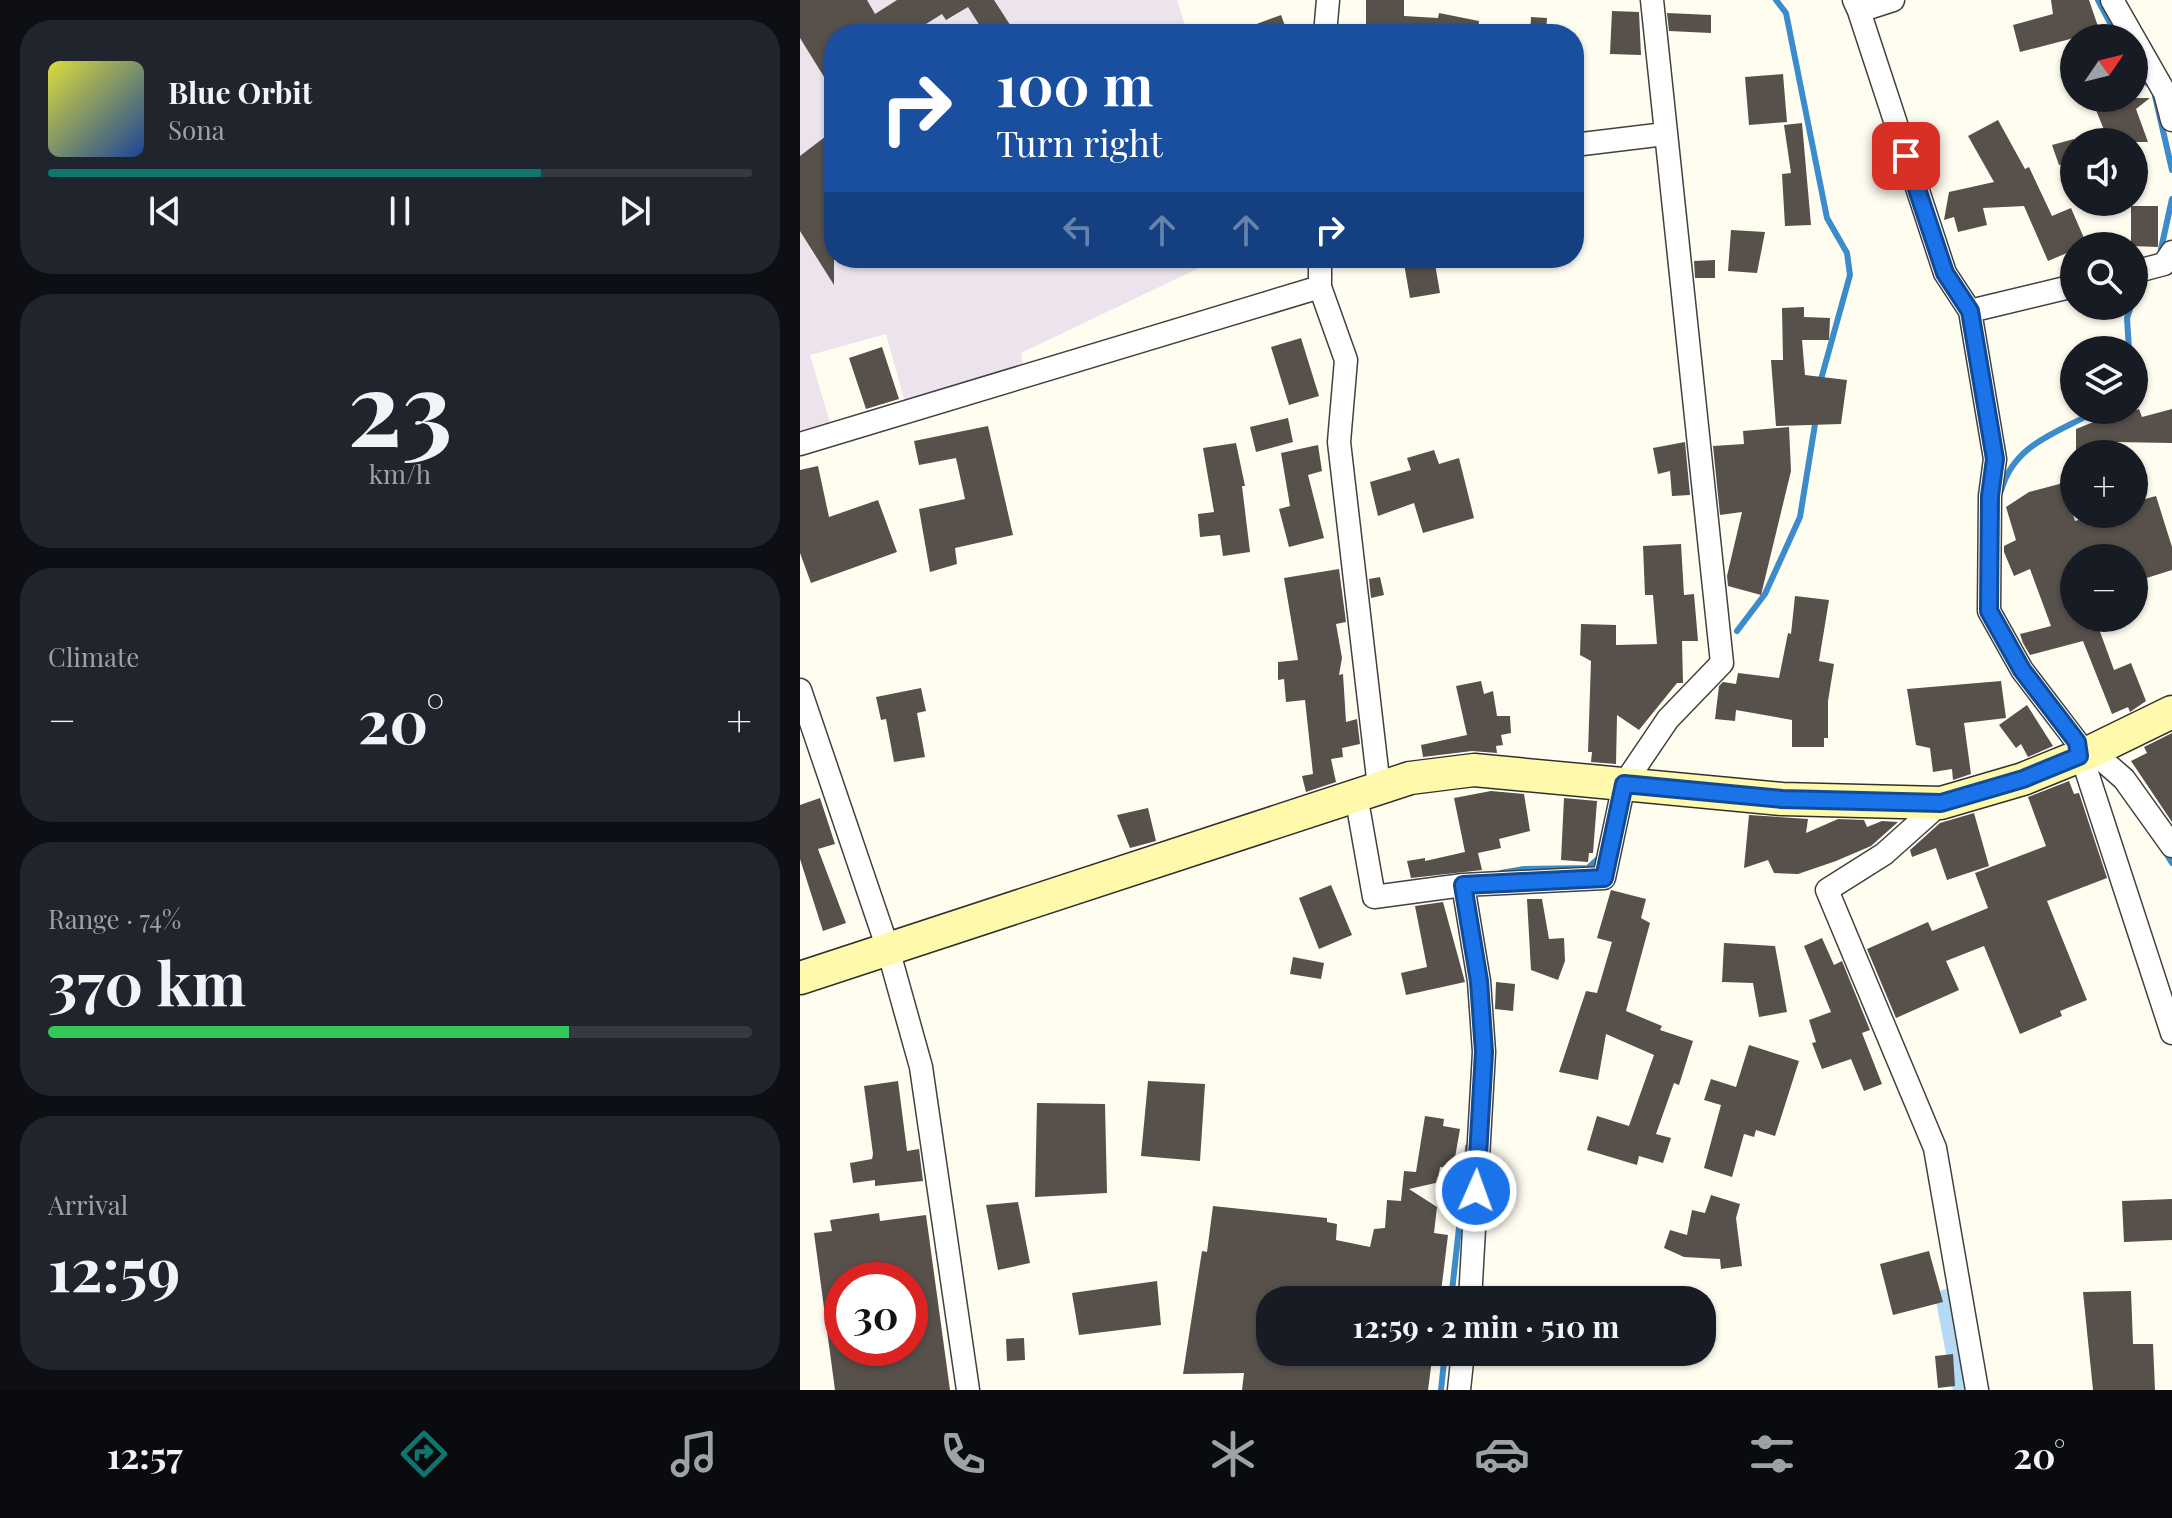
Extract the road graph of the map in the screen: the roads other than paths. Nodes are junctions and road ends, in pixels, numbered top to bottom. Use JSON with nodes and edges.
{"nodes":[{"id":1,"x":1328,"y":0,"type":"edge"},
{"id":2,"x":1652,"y":0,"type":"edge"},
{"id":3,"x":1893,"y":0,"type":"edge"},
{"id":4,"x":2112,"y":0,"type":"edge"},
{"id":5,"x":1856,"y":6,"type":"edge"},
{"id":6,"x":1326,"y":24,"type":"edge"},
{"id":7,"x":2172,"y":120,"type":"edge"},
{"id":8,"x":1665,"y":134,"type":"junction"},
{"id":9,"x":1584,"y":144,"type":"edge"},
{"id":10,"x":2172,"y":252,"type":"edge"},
{"id":11,"x":1320,"y":268,"type":"edge"},
{"id":12,"x":2148,"y":268,"type":"edge"},
{"id":13,"x":1320,"y":287,"type":"junction"},
{"id":14,"x":2060,"y":289,"type":"edge"},
{"id":15,"x":1970,"y":311,"type":"junction"},
{"id":16,"x":800,"y":444,"type":"edge"},
{"id":17,"x":800,"y":690,"type":"edge"},
{"id":18,"x":2172,"y":712,"type":"edge"},
{"id":19,"x":2086,"y":754,"type":"junction"},
{"id":20,"x":1624,"y":784,"type":"junction"},
{"id":21,"x":1367,"y":791,"type":"junction"},
{"id":22,"x":1941,"y":803,"type":"junction"},
{"id":23,"x":2172,"y":846,"type":"edge"},
{"id":24,"x":1463,"y":885,"type":"junction"},
{"id":25,"x":888,"y":949,"type":"junction"},
{"id":26,"x":800,"y":978,"type":"edge"},
{"id":27,"x":2172,"y":1033,"type":"edge"},
{"id":28,"x":1471,"y":1286,"type":"edge"},
{"id":29,"x":1462,"y":1366,"type":"edge"},
{"id":30,"x":968,"y":1390,"type":"edge"},
{"id":31,"x":1459,"y":1390,"type":"edge"},
{"id":32,"x":1977,"y":1390,"type":"edge"}],
"edges":[{"from":1,"to":6,"type":"street"},
{"from":2,"to":8,"type":"street"},
{"from":3,"to":5,"type":"street"},
{"from":4,"to":7,"type":"street"},
{"from":5,"to":15,"type":"street"},
{"from":8,"to":9,"type":"street"},
{"from":8,"to":20,"type":"street"},
{"from":10,"to":12,"type":"street"},
{"from":11,"to":13,"type":"street"},
{"from":13,"to":16,"type":"street"},
{"from":13,"to":21,"type":"street"},
{"from":14,"to":15,"type":"street"},
{"from":15,"to":19,"type":"street"},
{"from":17,"to":25,"type":"street"},
{"from":18,"to":19,"type":"street"},
{"from":19,"to":22,"type":"street"},
{"from":19,"to":23,"type":"street"},
{"from":19,"to":27,"type":"street"},
{"from":20,"to":21,"type":"street"},
{"from":20,"to":22,"type":"street"},
{"from":20,"to":24,"type":"street"},
{"from":21,"to":24,"type":"street"},
{"from":21,"to":25,"type":"street"},
{"from":22,"to":32,"type":"street"},
{"from":24,"to":28,"type":"street"},
{"from":25,"to":26,"type":"street"},
{"from":25,"to":30,"type":"street"},
{"from":29,"to":31,"type":"street"}]}
